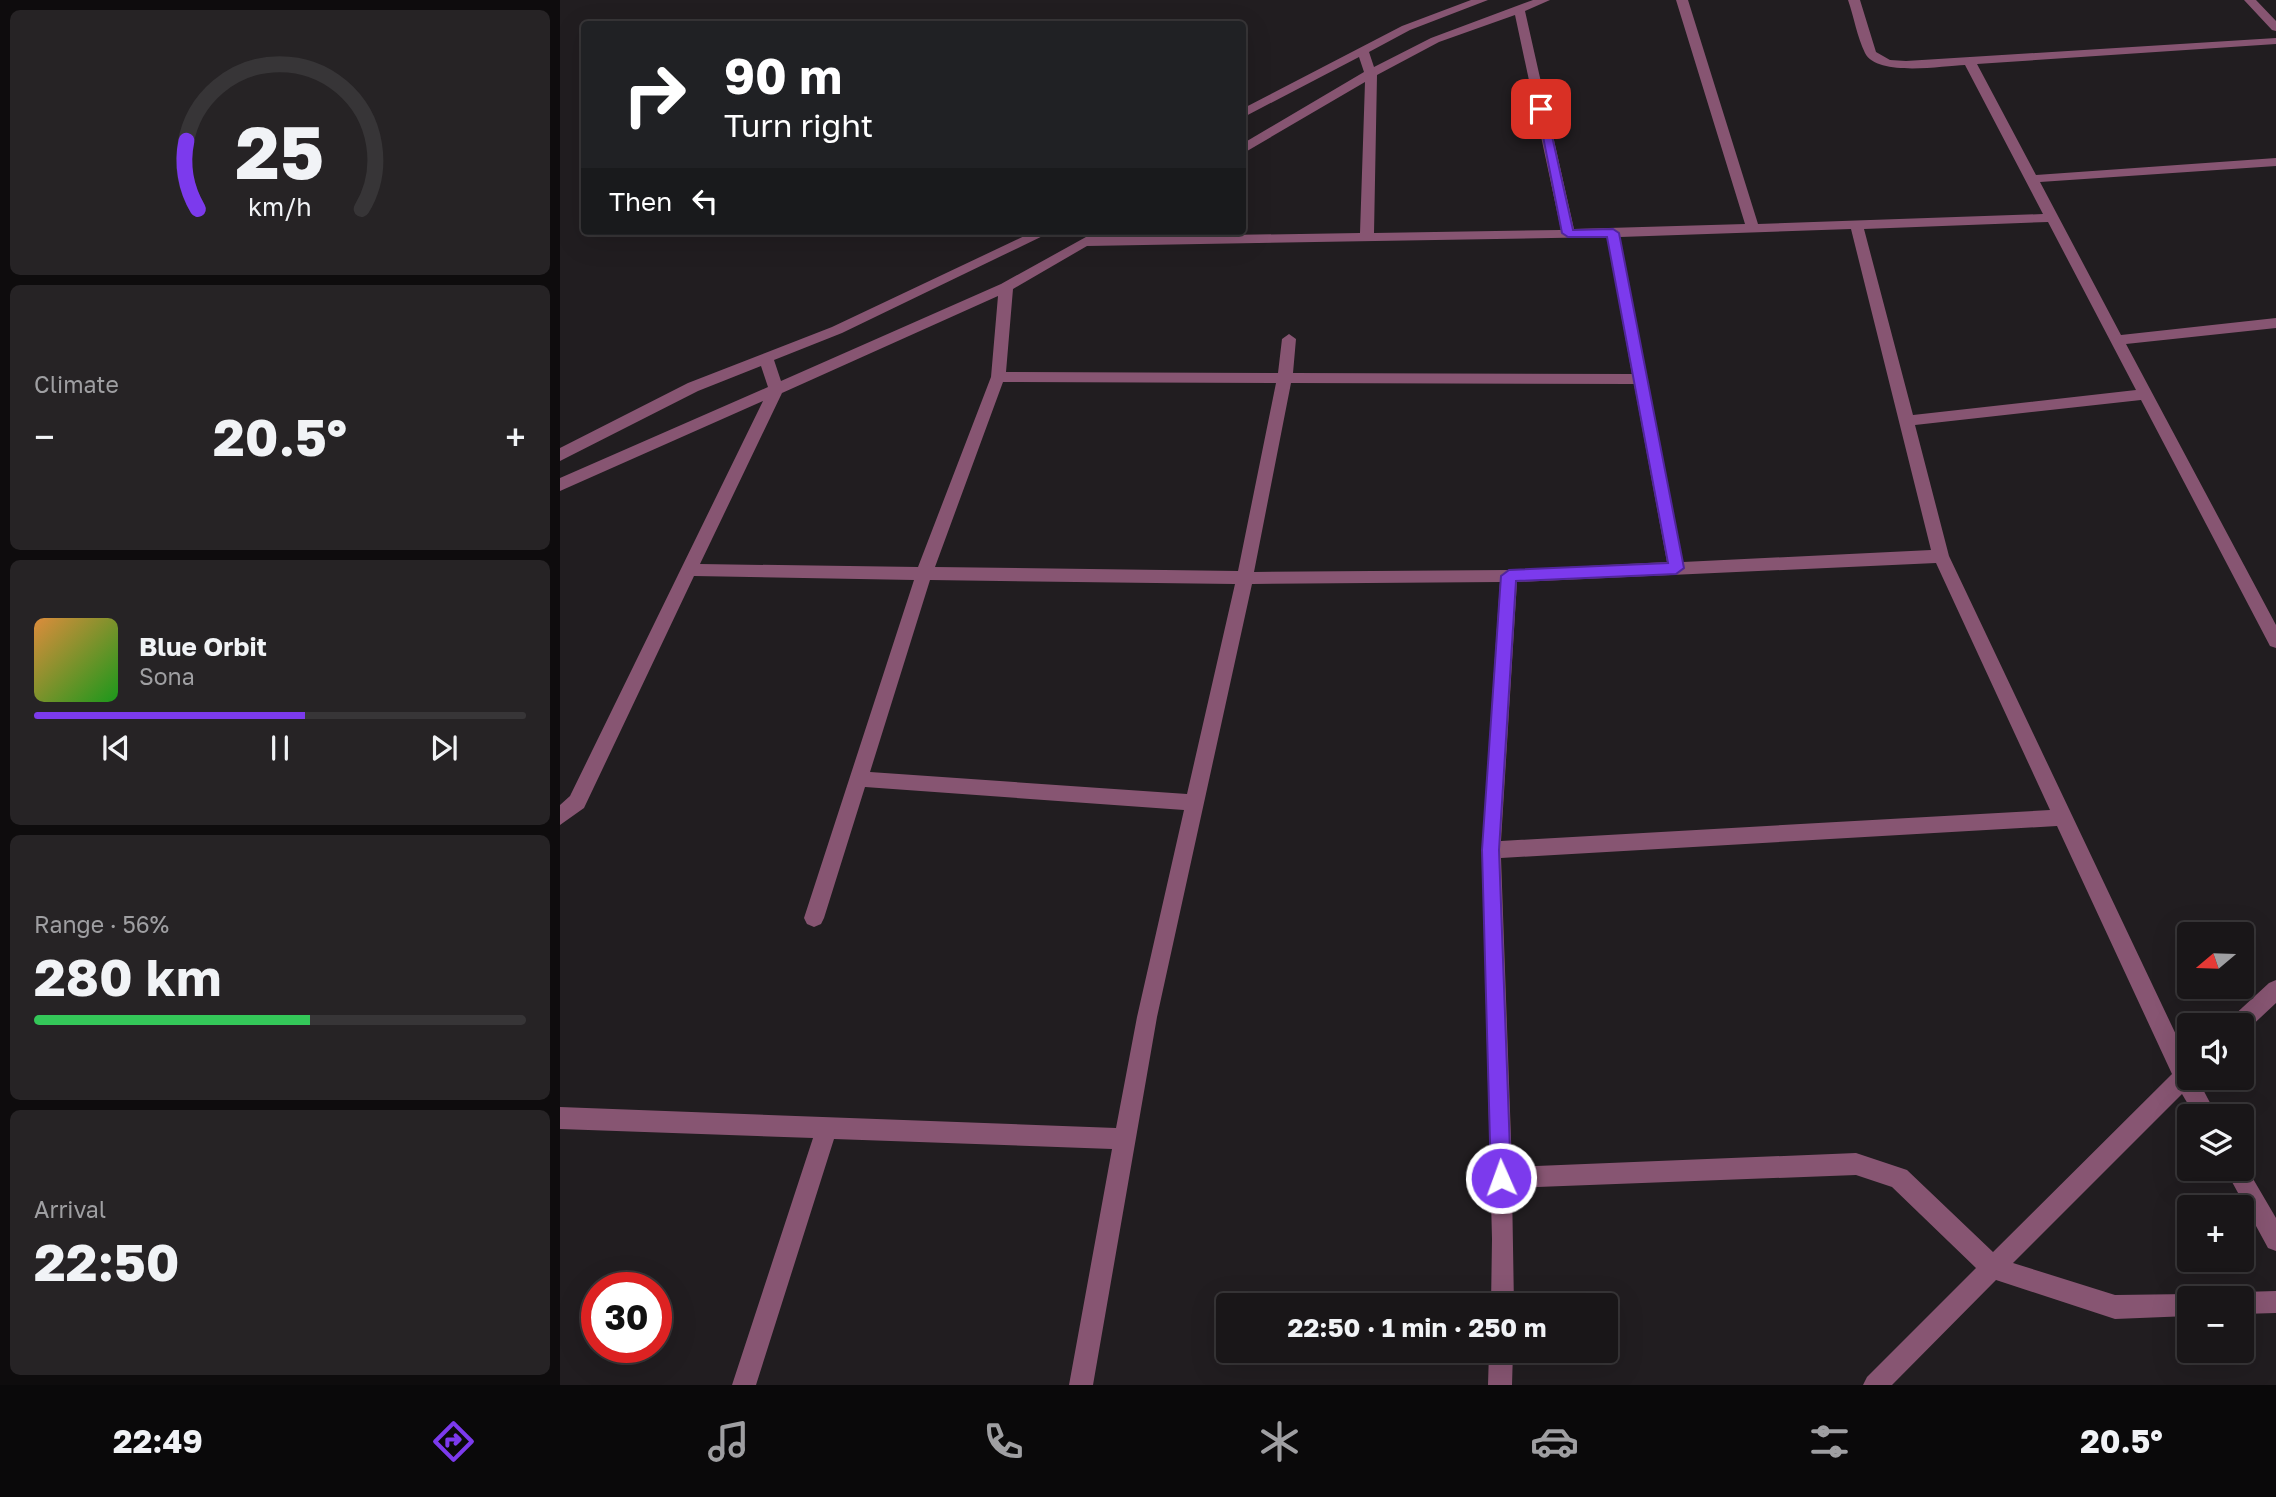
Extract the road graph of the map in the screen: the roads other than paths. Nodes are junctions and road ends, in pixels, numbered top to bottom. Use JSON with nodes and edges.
{"nodes":[{"id":1,"x":1482,"y":0,"type":"edge"},
{"id":2,"x":1544,"y":0,"type":"edge"},
{"id":3,"x":1682,"y":0,"type":"edge"},
{"id":4,"x":1854,"y":0,"type":"edge"},
{"id":5,"x":2250,"y":0,"type":"edge"},
{"id":6,"x":1519,"y":9,"type":"junction"},
{"id":7,"x":2276,"y":28,"type":"edge"},
{"id":8,"x":2276,"y":41,"type":"edge"},
{"id":9,"x":1362,"y":50,"type":"junction"},
{"id":10,"x":1969,"y":61,"type":"junction"},
{"id":11,"x":1371,"y":74,"type":"junction"},
{"id":12,"x":1246,"y":112,"type":"edge"},
{"id":13,"x":1246,"y":148,"type":"edge"},
{"id":14,"x":2276,"y":162,"type":"edge"},
{"id":15,"x":2032,"y":179,"type":"junction"},
{"id":16,"x":2053,"y":218,"type":"junction"},
{"id":17,"x":1856,"y":223,"type":"junction"},
{"id":18,"x":1752,"y":227,"type":"junction"},
{"id":19,"x":1568,"y":233,"type":"junction"},
{"id":20,"x":1613,"y":233,"type":"junction"},
{"id":21,"x":1037,"y":235,"type":"edge"},
{"id":22,"x":1097,"y":235,"type":"edge"},
{"id":23,"x":1367,"y":237,"type":"junction"},
{"id":24,"x":1085,"y":242,"type":"junction"},
{"id":25,"x":1006,"y":287,"type":"junction"},
{"id":26,"x":2276,"y":323,"type":"edge"},
{"id":27,"x":1289,"y":339,"type":"dead end"},
{"id":28,"x":2117,"y":340,"type":"junction"},
{"id":29,"x":766,"y":357,"type":"junction"},
{"id":30,"x":1285,"y":376,"type":"junction"},
{"id":31,"x":998,"y":377,"type":"junction"},
{"id":32,"x":1640,"y":379,"type":"junction"},
{"id":33,"x":776,"y":389,"type":"junction"},
{"id":34,"x":2146,"y":394,"type":"junction"},
{"id":35,"x":1907,"y":421,"type":"junction"},
{"id":36,"x":560,"y":455,"type":"edge"},
{"id":37,"x":560,"y":485,"type":"edge"},
{"id":38,"x":1941,"y":556,"type":"junction"},
{"id":39,"x":1676,"y":568,"type":"junction"},
{"id":40,"x":687,"y":570,"type":"junction"},
{"id":41,"x":924,"y":574,"type":"junction"},
{"id":42,"x":1509,"y":576,"type":"junction"},
{"id":43,"x":1245,"y":578,"type":"junction"},
{"id":44,"x":2276,"y":641,"type":"edge"},
{"id":45,"x":858,"y":779,"type":"junction"},
{"id":46,"x":1195,"y":803,"type":"junction"},
{"id":47,"x":560,"y":817,"type":"edge"},
{"id":48,"x":2063,"y":817,"type":"junction"},
{"id":49,"x":1491,"y":850,"type":"junction"},
{"id":50,"x":814,"y":918,"type":"dead end"},
{"id":51,"x":2276,"y":990,"type":"edge"},
{"id":52,"x":2251,"y":1013,"type":"edge"},
{"id":53,"x":2177,"y":1054,"type":"edge"},
{"id":54,"x":2177,"y":1085,"type":"edge"},
{"id":55,"x":560,"y":1118,"type":"edge"},
{"id":56,"x":827,"y":1128,"type":"junction"},
{"id":57,"x":1126,"y":1139,"type":"junction"},
{"id":58,"x":1501,"y":1178,"type":"junction"},
{"id":59,"x":2243,"y":1181,"type":"edge"},
{"id":60,"x":2276,"y":1240,"type":"edge"},
{"id":61,"x":1993,"y":1268,"type":"junction"},
{"id":62,"x":1502,"y":1293,"type":"edge"},
{"id":63,"x":2276,"y":1302,"type":"edge"},
{"id":64,"x":2254,"y":1303,"type":"edge"},
{"id":65,"x":2177,"y":1305,"type":"edge"},
{"id":66,"x":1501,"y":1363,"type":"edge"},
{"id":67,"x":744,"y":1385,"type":"edge"},
{"id":68,"x":1081,"y":1385,"type":"edge"},
{"id":69,"x":1500,"y":1385,"type":"edge"},
{"id":70,"x":1875,"y":1385,"type":"edge"}],
"edges":[{"from":1,"to":9,"type":"street"},
{"from":2,"to":6,"type":"street"},
{"from":3,"to":18,"type":"street"},
{"from":4,"to":10,"type":"street"},
{"from":5,"to":7,"type":"street"},
{"from":6,"to":11,"type":"street"},
{"from":6,"to":19,"type":"street"},
{"from":8,"to":10,"type":"street"},
{"from":9,"to":11,"type":"street"},
{"from":9,"to":12,"type":"street"},
{"from":10,"to":15,"type":"street"},
{"from":11,"to":13,"type":"street"},
{"from":11,"to":23,"type":"street"},
{"from":14,"to":15,"type":"street"},
{"from":15,"to":16,"type":"street"},
{"from":16,"to":17,"type":"street"},
{"from":16,"to":28,"type":"street"},
{"from":17,"to":18,"type":"street"},
{"from":17,"to":35,"type":"street"},
{"from":18,"to":20,"type":"street"},
{"from":19,"to":20,"type":"street"},
{"from":19,"to":23,"type":"street"},
{"from":20,"to":32,"type":"street"},
{"from":21,"to":29,"type":"street"},
{"from":22,"to":24,"type":"street"},
{"from":23,"to":24,"type":"street"},
{"from":24,"to":25,"type":"street"},
{"from":25,"to":31,"type":"street"},
{"from":25,"to":33,"type":"street"},
{"from":26,"to":28,"type":"street"},
{"from":27,"to":30,"type":"street"},
{"from":28,"to":34,"type":"street"},
{"from":29,"to":33,"type":"street"},
{"from":29,"to":36,"type":"street"},
{"from":30,"to":31,"type":"street"},
{"from":30,"to":32,"type":"street"},
{"from":30,"to":43,"type":"street"},
{"from":31,"to":41,"type":"street"},
{"from":32,"to":39,"type":"street"},
{"from":33,"to":37,"type":"street"},
{"from":33,"to":40,"type":"street"},
{"from":34,"to":35,"type":"street"},
{"from":34,"to":44,"type":"street"},
{"from":35,"to":38,"type":"street"},
{"from":38,"to":39,"type":"street"},
{"from":38,"to":48,"type":"street"},
{"from":39,"to":42,"type":"street"},
{"from":40,"to":41,"type":"street"},
{"from":40,"to":47,"type":"street"},
{"from":41,"to":43,"type":"street"},
{"from":41,"to":45,"type":"street"},
{"from":42,"to":43,"type":"street"},
{"from":42,"to":49,"type":"street"},
{"from":43,"to":46,"type":"street"},
{"from":45,"to":46,"type":"street"},
{"from":45,"to":50,"type":"street"},
{"from":46,"to":57,"type":"street"},
{"from":48,"to":49,"type":"street"},
{"from":48,"to":53,"type":"street"},
{"from":49,"to":58,"type":"street"},
{"from":51,"to":52,"type":"street"},
{"from":54,"to":61,"type":"street"},
{"from":55,"to":56,"type":"street"},
{"from":56,"to":57,"type":"street"},
{"from":56,"to":67,"type":"street"},
{"from":57,"to":68,"type":"street"},
{"from":58,"to":61,"type":"street"},
{"from":58,"to":62,"type":"street"},
{"from":59,"to":60,"type":"street"},
{"from":61,"to":65,"type":"street"},
{"from":61,"to":70,"type":"street"},
{"from":63,"to":64,"type":"street"},
{"from":66,"to":69,"type":"street"}]}
